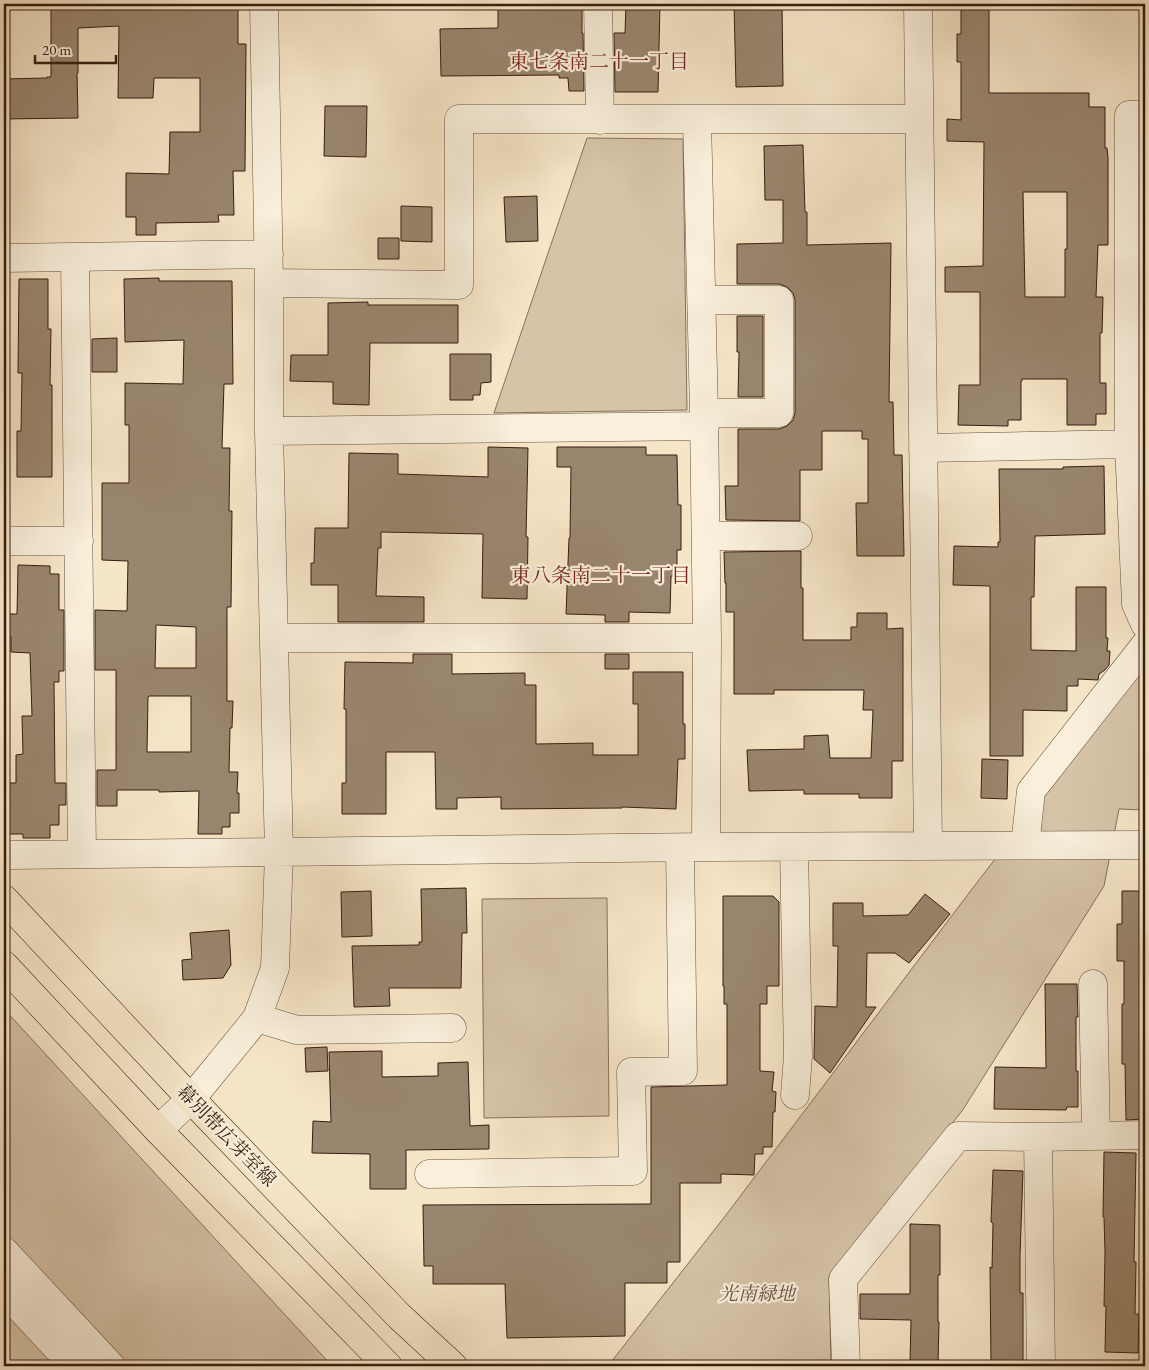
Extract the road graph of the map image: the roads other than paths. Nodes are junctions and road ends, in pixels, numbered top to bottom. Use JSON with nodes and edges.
{"nodes":[{"id":1,"x":264,"y":4,"type":"edge"},
{"id":2,"x":598,"y":4,"type":"edge"},
{"id":3,"x":918,"y":4,"type":"edge"},
{"id":4,"x":1145,"y":114,"type":"edge"},
{"id":5,"x":697,"y":119,"type":"junction"},
{"id":6,"x":600,"y":120,"type":"junction"},
{"id":7,"x":919,"y":120,"type":"junction"},
{"id":8,"x":269,"y":254,"type":"junction"},
{"id":9,"x":75,"y":257,"type":"junction"},
{"id":10,"x":4,"y":258,"type":"edge"},
{"id":11,"x":269,"y":283,"type":"junction"},
{"id":12,"x":702,"y":300,"type":"junction"},
{"id":13,"x":704,"y":420,"type":"junction"},
{"id":14,"x":269,"y":431,"type":"junction"},
{"id":15,"x":1129,"y":444,"type":"junction"},
{"id":16,"x":923,"y":448,"type":"junction"},
{"id":17,"x":706,"y":536,"type":"junction"},
{"id":18,"x":798,"y":536,"type":"dead end"},
{"id":19,"x":4,"y":541,"type":"edge"},
{"id":20,"x":79,"y":541,"type":"junction"},
{"id":21,"x":1145,"y":624,"type":"edge"},
{"id":22,"x":274,"y":638,"type":"junction"},
{"id":23,"x":707,"y":638,"type":"junction"},
{"id":24,"x":1145,"y":645,"type":"edge"},
{"id":25,"x":1025,"y":845,"type":"junction"},
{"id":26,"x":928,"y":846,"type":"junction"},
{"id":27,"x":1145,"y":846,"type":"edge"},
{"id":28,"x":794,"y":847,"type":"junction"},
{"id":29,"x":693,"y":848,"type":"junction"},
{"id":30,"x":82,"y":853,"type":"junction"},
{"id":31,"x":279,"y":853,"type":"junction"},
{"id":32,"x":11,"y":855,"type":"dead end"},
{"id":33,"x":4,"y":899,"type":"edge"},
{"id":34,"x":4,"y":965,"type":"edge"},
{"id":35,"x":1093,"y":984,"type":"dead end"},
{"id":36,"x":257,"y":1018,"type":"junction"},
{"id":37,"x":452,"y":1028,"type":"dead end"},
{"id":38,"x":796,"y":1095,"type":"dead end"},
{"id":39,"x":192,"y":1099,"type":"junction"},
{"id":40,"x":158,"y":1130,"type":"junction"},
{"id":41,"x":1145,"y":1135,"type":"edge"},
{"id":42,"x":1096,"y":1136,"type":"junction"},
{"id":43,"x":1038,"y":1137,"type":"junction"},
{"id":44,"x":429,"y":1174,"type":"dead end"},
{"id":45,"x":4,"y":1251,"type":"edge"},
{"id":46,"x":4,"y":1291,"type":"edge"},
{"id":47,"x":74,"y":1366,"type":"edge"},
{"id":48,"x":111,"y":1366,"type":"edge"},
{"id":49,"x":388,"y":1366,"type":"edge"},
{"id":50,"x":454,"y":1366,"type":"edge"},
{"id":51,"x":846,"y":1366,"type":"edge"},
{"id":52,"x":1040,"y":1366,"type":"edge"}],
"edges":[{"from":1,"to":8,"type":"street"},
{"from":2,"to":6,"type":"street"},
{"from":3,"to":7,"type":"street"},
{"from":4,"to":15,"type":"street"},
{"from":5,"to":6,"type":"street"},
{"from":5,"to":7,"type":"street"},
{"from":5,"to":12,"type":"street"},
{"from":6,"to":11,"type":"street"},
{"from":7,"to":16,"type":"street"},
{"from":8,"to":9,"type":"street"},
{"from":8,"to":11,"type":"street"},
{"from":9,"to":10,"type":"street"},
{"from":9,"to":20,"type":"street"},
{"from":11,"to":14,"type":"street"},
{"from":12,"to":13,"type":"street"},
{"from":12,"to":13,"type":"street"},
{"from":13,"to":14,"type":"street"},
{"from":13,"to":17,"type":"street"},
{"from":14,"to":22,"type":"street"},
{"from":15,"to":16,"type":"street"},
{"from":15,"to":21,"type":"street"},
{"from":16,"to":26,"type":"street"},
{"from":17,"to":18,"type":"street"},
{"from":17,"to":23,"type":"street"},
{"from":19,"to":20,"type":"street"},
{"from":20,"to":30,"type":"street"},
{"from":22,"to":23,"type":"street"},
{"from":22,"to":31,"type":"street"},
{"from":23,"to":29,"type":"street"},
{"from":24,"to":25,"type":"street"},
{"from":25,"to":26,"type":"street"},
{"from":25,"to":27,"type":"street"},
{"from":26,"to":28,"type":"street"},
{"from":28,"to":29,"type":"street"},
{"from":28,"to":38,"type":"street"},
{"from":29,"to":31,"type":"street"},
{"from":29,"to":44,"type":"street"},
{"from":30,"to":31,"type":"street"},
{"from":30,"to":32,"type":"street"},
{"from":31,"to":36,"type":"street"},
{"from":33,"to":39,"type":"main road","name":"幕別帯広芽室線"},
{"from":34,"to":40,"type":"main road"},
{"from":35,"to":42,"type":"street"},
{"from":36,"to":37,"type":"street"},
{"from":36,"to":39,"type":"street"},
{"from":39,"to":40,"type":"street"},
{"from":39,"to":50,"type":"main road","name":"幕別帯広芽室線"},
{"from":40,"to":49,"type":"main road"},
{"from":41,"to":42,"type":"street"},
{"from":42,"to":43,"type":"street"},
{"from":43,"to":51,"type":"street"},
{"from":43,"to":52,"type":"street"},
{"from":45,"to":48,"type":"street"},
{"from":46,"to":47,"type":"street"}]}
